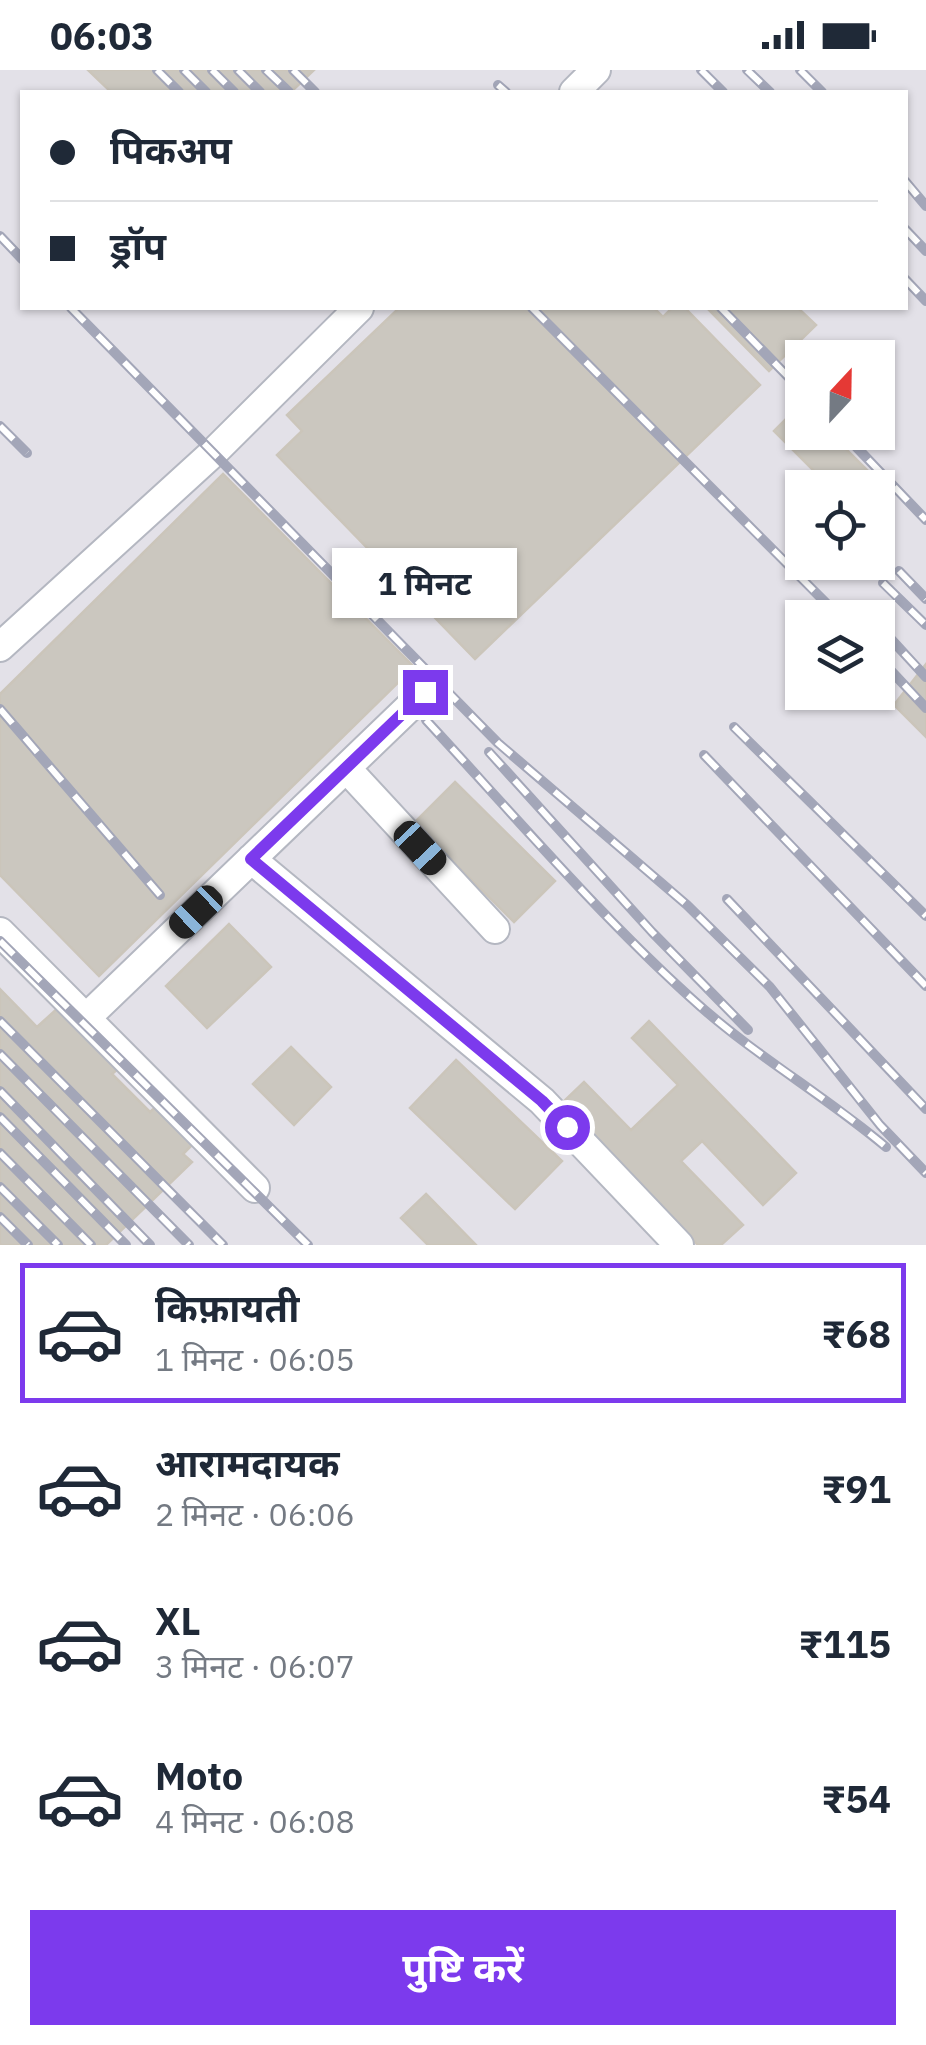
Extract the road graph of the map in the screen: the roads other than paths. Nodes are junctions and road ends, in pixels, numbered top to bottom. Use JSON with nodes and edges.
{"nodes":[{"id":1,"x":596,"y":70,"type":"edge"},
{"id":2,"x":576,"y":90,"type":"edge"},
{"id":3,"x":356,"y":310,"type":"edge"},
{"id":4,"x":0,"y":647,"type":"edge"},
{"id":5,"x":425,"y":692,"type":"dead end"},
{"id":6,"x":346,"y":768,"type":"junction"},
{"id":7,"x":251,"y":859,"type":"junction"},
{"id":8,"x":494,"y":929,"type":"dead end"},
{"id":9,"x":0,"y":932,"type":"edge"},
{"id":10,"x":86,"y":1018,"type":"junction"},
{"id":11,"x":255,"y":1188,"type":"dead end"},
{"id":12,"x":670,"y":1240,"type":"edge"}],
"edges":[{"from":1,"to":2,"type":"lane"},
{"from":3,"to":4,"type":"lane"},
{"from":5,"to":6,"type":"lane"},
{"from":6,"to":7,"type":"lane"},
{"from":6,"to":8,"type":"lane"},
{"from":7,"to":10,"type":"lane"},
{"from":7,"to":12,"type":"lane"},
{"from":9,"to":10,"type":"lane"},
{"from":10,"to":11,"type":"lane"}]}
